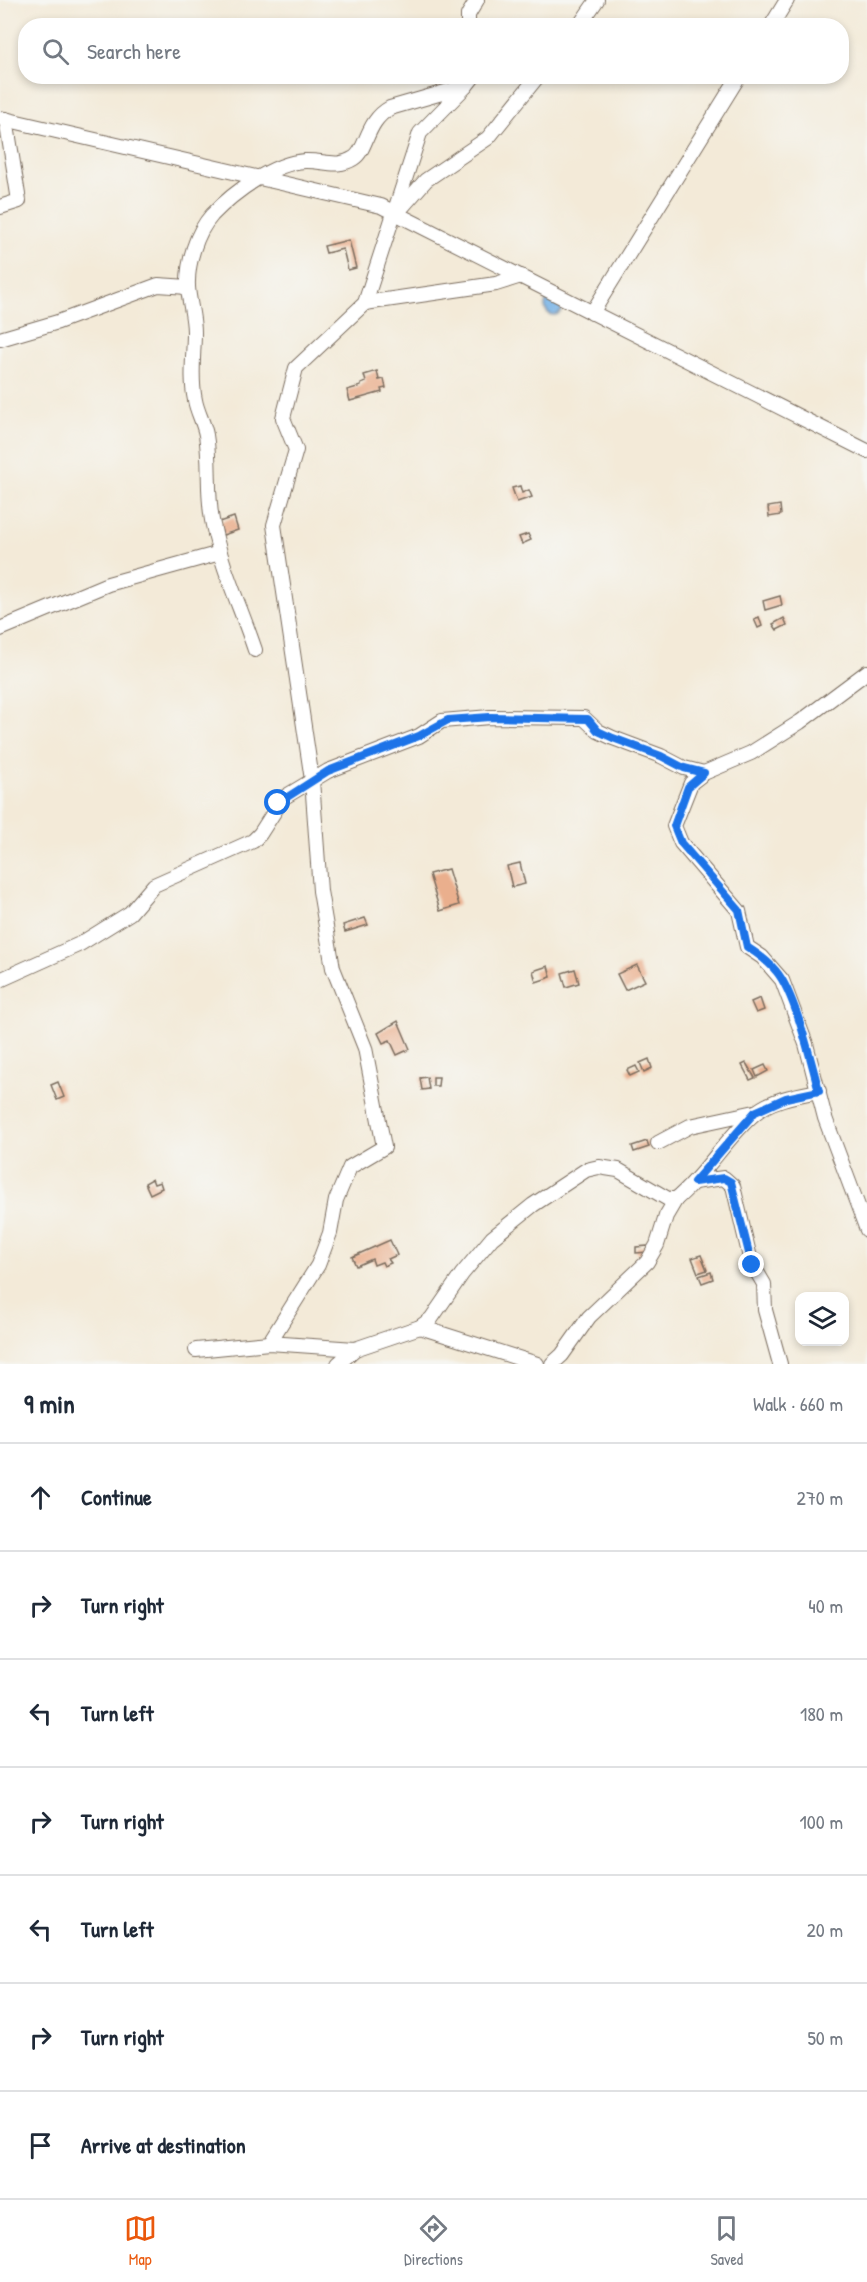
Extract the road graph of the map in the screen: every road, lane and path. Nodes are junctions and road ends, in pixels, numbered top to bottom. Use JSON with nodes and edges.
{"nodes":[{"id":1,"x":477,"y":0,"type":"edge"},
{"id":2,"x":597,"y":0,"type":"edge"},
{"id":3,"x":787,"y":0,"type":"edge"},
{"id":4,"x":468,"y":18,"type":"edge"},
{"id":5,"x":585,"y":18,"type":"edge"},
{"id":6,"x":776,"y":18,"type":"edge"},
{"id":7,"x":462,"y":84,"type":"edge"},
{"id":8,"x":467,"y":84,"type":"edge"},
{"id":9,"x":532,"y":84,"type":"edge"},
{"id":10,"x":735,"y":84,"type":"edge"},
{"id":11,"x":3,"y":119,"type":"edge"},
{"id":12,"x":261,"y":178,"type":"junction"},
{"id":13,"x":0,"y":207,"type":"edge"},
{"id":14,"x":395,"y":215,"type":"junction"},
{"id":15,"x":521,"y":276,"type":"junction"},
{"id":16,"x":188,"y":287,"type":"junction"},
{"id":17,"x":365,"y":303,"type":"junction"},
{"id":18,"x":592,"y":313,"type":"junction"},
{"id":19,"x":0,"y":339,"type":"edge"},
{"id":20,"x":867,"y":451,"type":"edge"},
{"id":21,"x":220,"y":553,"type":"junction"},
{"id":22,"x":0,"y":629,"type":"edge"},
{"id":23,"x":255,"y":650,"type":"dead end"},
{"id":24,"x":867,"y":672,"type":"edge"},
{"id":25,"x":704,"y":773,"type":"junction"},
{"id":26,"x":312,"y":780,"type":"junction"},
{"id":27,"x":0,"y":980,"type":"edge"},
{"id":28,"x":819,"y":1091,"type":"junction"},
{"id":29,"x":755,"y":1112,"type":"junction"},
{"id":30,"x":658,"y":1143,"type":"dead end"},
{"id":31,"x":694,"y":1182,"type":"junction"},
{"id":32,"x":676,"y":1199,"type":"junction"},
{"id":33,"x":867,"y":1230,"type":"edge"},
{"id":34,"x":420,"y":1327,"type":"junction"},
{"id":35,"x":269,"y":1343,"type":"junction"},
{"id":36,"x":355,"y":1349,"type":"junction"},
{"id":37,"x":196,"y":1350,"type":"dead end"},
{"id":38,"x":338,"y":1364,"type":"edge"},
{"id":39,"x":537,"y":1364,"type":"edge"},
{"id":40,"x":552,"y":1364,"type":"edge"},
{"id":41,"x":780,"y":1364,"type":"edge"}],
"edges":[{"from":1,"to":4,"type":"street"},
{"from":2,"to":5,"type":"street"},
{"from":3,"to":6,"type":"street"},
{"from":7,"to":12,"type":"street"},
{"from":8,"to":14,"type":"street"},
{"from":9,"to":14,"type":"street"},
{"from":10,"to":18,"type":"street"},
{"from":11,"to":12,"type":"street"},
{"from":11,"to":13,"type":"street"},
{"from":12,"to":14,"type":"street"},
{"from":12,"to":16,"type":"street"},
{"from":14,"to":15,"type":"street"},
{"from":14,"to":17,"type":"street"},
{"from":15,"to":17,"type":"street"},
{"from":15,"to":18,"type":"street"},
{"from":16,"to":19,"type":"street"},
{"from":16,"to":21,"type":"street"},
{"from":17,"to":26,"type":"street"},
{"from":18,"to":20,"type":"street"},
{"from":21,"to":22,"type":"street"},
{"from":21,"to":23,"type":"street"},
{"from":24,"to":25,"type":"street"},
{"from":25,"to":26,"type":"street"},
{"from":25,"to":28,"type":"street"},
{"from":26,"to":27,"type":"street"},
{"from":26,"to":35,"type":"street"},
{"from":28,"to":29,"type":"street"},
{"from":28,"to":33,"type":"street"},
{"from":29,"to":30,"type":"street"},
{"from":29,"to":31,"type":"street"},
{"from":31,"to":32,"type":"street"},
{"from":31,"to":41,"type":"street"},
{"from":32,"to":34,"type":"street"},
{"from":32,"to":40,"type":"street"},
{"from":34,"to":36,"type":"street"},
{"from":34,"to":39,"type":"street"},
{"from":35,"to":36,"type":"street"},
{"from":35,"to":37,"type":"street"},
{"from":36,"to":38,"type":"street"}]}
